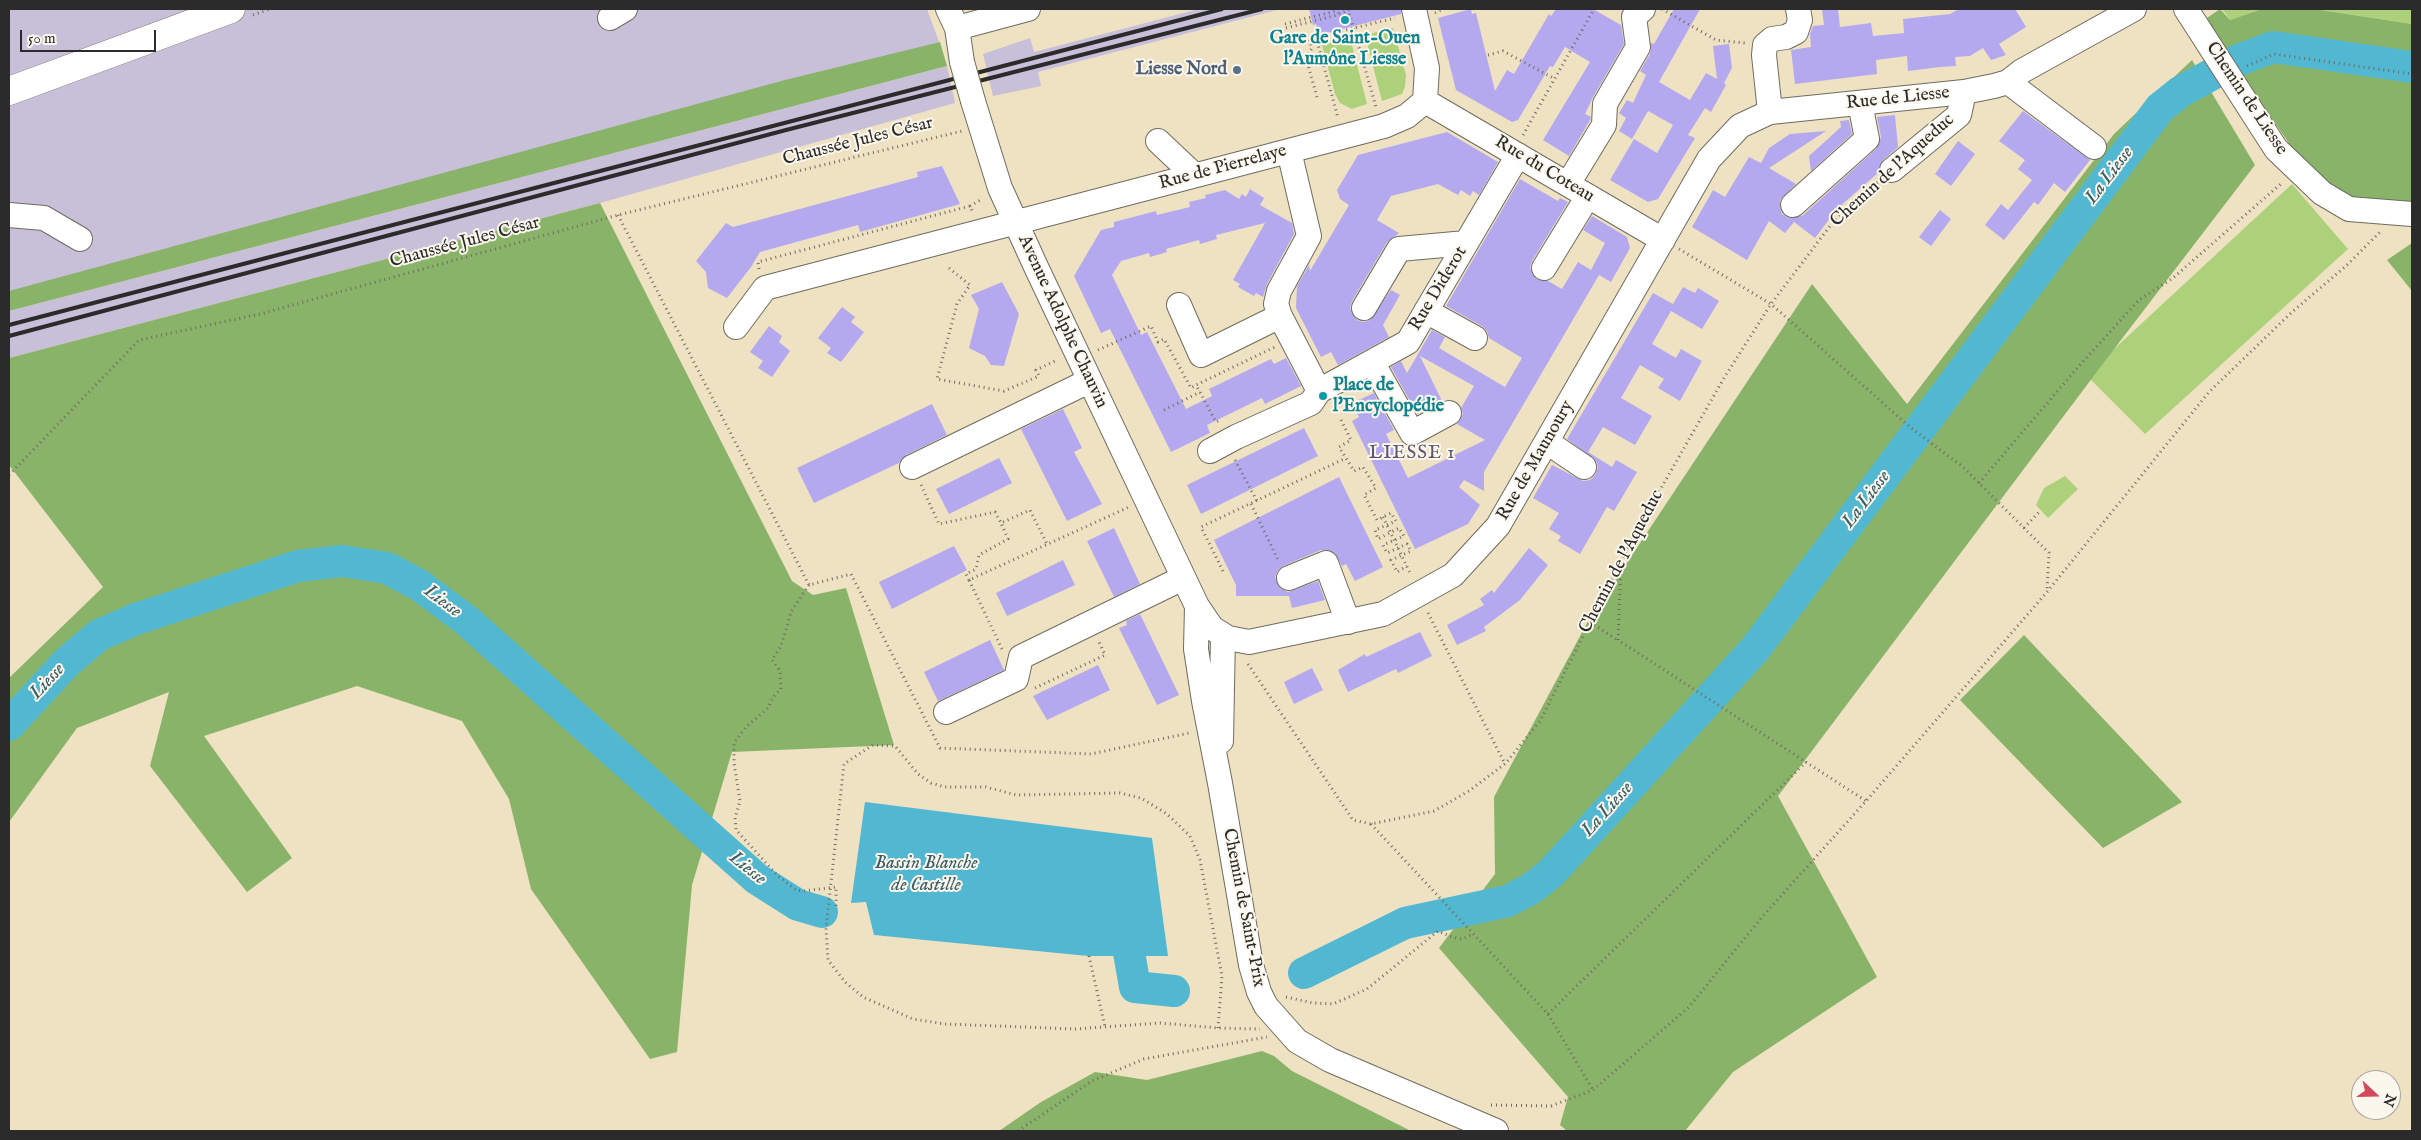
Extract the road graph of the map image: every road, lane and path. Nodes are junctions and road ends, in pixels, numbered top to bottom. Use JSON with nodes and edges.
{"nodes":[{"id":1,"x":231,"y":9,"type":"edge"},
{"id":2,"x":1028,"y":9,"type":"edge"},
{"id":3,"x":1349,"y":9,"type":"edge"},
{"id":4,"x":1594,"y":9,"type":"edge"},
{"id":5,"x":1643,"y":9,"type":"edge"},
{"id":6,"x":1662,"y":9,"type":"edge"},
{"id":7,"x":1798,"y":9,"type":"edge"},
{"id":8,"x":2134,"y":9,"type":"edge"},
{"id":9,"x":2186,"y":9,"type":"edge"},
{"id":10,"x":1414,"y":11,"type":"edge"},
{"id":11,"x":949,"y":15,"type":"edge"},
{"id":12,"x":1286,"y":26,"type":"dead end"},
{"id":13,"x":1354,"y":28,"type":"junction"},
{"id":14,"x":1316,"y":37,"type":"junction"},
{"id":15,"x":1765,"y":45,"type":"junction"},
{"id":16,"x":1488,"y":55,"type":"dead end"},
{"id":17,"x":2264,"y":59,"type":"dead end"},
{"id":18,"x":2412,"y":74,"type":"edge"},
{"id":19,"x":2015,"y":77,"type":"junction"},
{"id":20,"x":1555,"y":79,"type":"junction"},
{"id":21,"x":9,"y":91,"type":"edge"},
{"id":22,"x":1964,"y":92,"type":"junction"},
{"id":23,"x":1316,"y":97,"type":"dead end"},
{"id":24,"x":1425,"y":101,"type":"junction"},
{"id":25,"x":1860,"y":103,"type":"junction"},
{"id":26,"x":1375,"y":104,"type":"dead end"},
{"id":27,"x":1770,"y":112,"type":"junction"},
{"id":28,"x":1338,"y":118,"type":"dead end"},
{"id":29,"x":981,"y":126,"type":"junction"},
{"id":30,"x":1168,"y":138,"type":"dead end"},
{"id":31,"x":1520,"y":146,"type":"junction"},
{"id":32,"x":2094,"y":147,"type":"dead end"},
{"id":33,"x":1289,"y":151,"type":"junction"},
{"id":34,"x":1892,"y":170,"type":"joint"},
{"id":35,"x":2296,"y":170,"type":"junction"},
{"id":36,"x":1194,"y":175,"type":"junction"},
{"id":37,"x":1578,"y":190,"type":"junction"},
{"id":38,"x":985,"y":197,"type":"dead end"},
{"id":39,"x":1793,"y":205,"type":"dead end"},
{"id":40,"x":970,"y":206,"type":"junction"},
{"id":41,"x":9,"y":214,"type":"edge"},
{"id":42,"x":618,"y":215,"type":"junction"},
{"id":43,"x":2396,"y":219,"type":"edge"},
{"id":44,"x":1016,"y":223,"type":"junction"},
{"id":45,"x":980,"y":232,"type":"junction"},
{"id":46,"x":80,"y":240,"type":"dead end"},
{"id":47,"x":1663,"y":240,"type":"junction"},
{"id":48,"x":1466,"y":243,"type":"junction"},
{"id":49,"x":949,"y":268,"type":"dead end"},
{"id":50,"x":1544,"y":268,"type":"dead end"},
{"id":51,"x":765,"y":288,"type":"junction"},
{"id":52,"x":1771,"y":304,"type":"junction"},
{"id":53,"x":1179,"y":305,"type":"dead end"},
{"id":54,"x":1364,"y":308,"type":"dead end"},
{"id":55,"x":1426,"y":311,"type":"junction"},
{"id":56,"x":1274,"y":318,"type":"junction"},
{"id":57,"x":736,"y":327,"type":"dead end"},
{"id":58,"x":1475,"y":338,"type":"dead end"},
{"id":59,"x":1107,"y":346,"type":"dead end"},
{"id":60,"x":1076,"y":352,"type":"junction"},
{"id":61,"x":1372,"y":362,"type":"junction"},
{"id":62,"x":1089,"y":381,"type":"junction"},
{"id":63,"x":1196,"y":385,"type":"junction"},
{"id":64,"x":1319,"y":391,"type":"junction"},
{"id":65,"x":1200,"y":392,"type":"junction"},
{"id":66,"x":1164,"y":410,"type":"dead end"},
{"id":67,"x":1449,"y":413,"type":"dead end"},
{"id":68,"x":1341,"y":420,"type":"dead end"},
{"id":69,"x":1547,"y":442,"type":"junction"},
{"id":70,"x":1224,"y":444,"type":"junction"},
{"id":71,"x":1346,"y":458,"type":"junction"},
{"id":72,"x":1584,"y":466,"type":"dead end"},
{"id":73,"x":912,"y":467,"type":"joint"},
{"id":74,"x":9,"y":475,"type":"edge"},
{"id":75,"x":1979,"y":483,"type":"junction"},
{"id":76,"x":1146,"y":500,"type":"junction"},
{"id":77,"x":1257,"y":501,"type":"junction"},
{"id":78,"x":1250,"y":504,"type":"junction"},
{"id":79,"x":2040,"y":510,"type":"dead end"},
{"id":80,"x":1383,"y":517,"type":"junction"},
{"id":81,"x":1001,"y":523,"type":"junction"},
{"id":82,"x":1386,"y":525,"type":"junction"},
{"id":83,"x":2024,"y":528,"type":"junction"},
{"id":84,"x":1390,"y":533,"type":"junction"},
{"id":85,"x":1394,"y":540,"type":"junction"},
{"id":86,"x":1047,"y":544,"type":"junction"},
{"id":87,"x":1398,"y":548,"type":"junction"},
{"id":88,"x":1402,"y":556,"type":"junction"},
{"id":89,"x":1621,"y":561,"type":"junction"},
{"id":90,"x":1283,"y":568,"type":"joint"},
{"id":91,"x":1223,"y":571,"type":"dead end"},
{"id":92,"x":1183,"y":578,"type":"junction"},
{"id":93,"x":969,"y":580,"type":"junction"},
{"id":94,"x":808,"y":585,"type":"junction"},
{"id":95,"x":2047,"y":592,"type":"junction"},
{"id":96,"x":1197,"y":606,"type":"junction"},
{"id":97,"x":1430,"y":617,"type":"dead end"},
{"id":98,"x":1348,"y":622,"type":"junction"},
{"id":99,"x":1590,"y":622,"type":"junction"},
{"id":100,"x":1090,"y":623,"type":"junction"},
{"id":101,"x":1223,"y":635,"type":"junction"},
{"id":102,"x":1618,"y":640,"type":"junction"},
{"id":103,"x":1248,"y":664,"type":"dead end"},
{"id":104,"x":1016,"y":679,"type":"junction"},
{"id":105,"x":946,"y":712,"type":"dead end"},
{"id":106,"x":1197,"y":731,"type":"dead end"},
{"id":107,"x":1806,"y":762,"type":"junction"},
{"id":108,"x":1505,"y":764,"type":"junction"},
{"id":109,"x":1220,"y":783,"type":"junction"},
{"id":110,"x":1866,"y":801,"type":"junction"},
{"id":111,"x":1371,"y":824,"type":"junction"},
{"id":112,"x":831,"y":886,"type":"junction"},
{"id":113,"x":836,"y":908,"type":"dead end"},
{"id":114,"x":1473,"y":934,"type":"junction"},
{"id":115,"x":1088,"y":956,"type":"dead end"},
{"id":116,"x":1266,"y":1006,"type":"junction"},
{"id":117,"x":1548,"y":1014,"type":"junction"},
{"id":118,"x":1105,"y":1027,"type":"junction"},
{"id":119,"x":1218,"y":1028,"type":"junction"},
{"id":120,"x":1263,"y":1030,"type":"dead end"},
{"id":121,"x":1267,"y":1036,"type":"dead end"},
{"id":122,"x":1594,"y":1090,"type":"junction"},
{"id":123,"x":1550,"y":1106,"type":"dead end"},
{"id":124,"x":1018,"y":1131,"type":"edge"},
{"id":125,"x":1496,"y":1131,"type":"edge"}],
"edges":[{"from":1,"to":21,"type":"main road"},
{"from":2,"to":11,"type":"street"},
{"from":3,"to":12,"type":"path"},
{"from":3,"to":13,"type":"path"},
{"from":4,"to":20,"type":"path"},
{"from":5,"to":37,"type":"street"},
{"from":6,"to":15,"type":"path"},
{"from":7,"to":15,"type":"street"},
{"from":8,"to":19,"type":"street"},
{"from":9,"to":35,"type":"street","name":"Chemin de Liesse"},
{"from":10,"to":13,"type":"path"},
{"from":10,"to":24,"type":"street"},
{"from":11,"to":29,"type":"street","name":"Avenue Adolphe Chauvin","bridge":true},
{"from":13,"to":14,"type":"path"},
{"from":13,"to":26,"type":"path"},
{"from":14,"to":23,"type":"path"},
{"from":14,"to":28,"type":"path"},
{"from":15,"to":27,"type":"street"},
{"from":16,"to":20,"type":"path"},
{"from":17,"to":18,"type":"path"},
{"from":19,"to":22,"type":"street","name":"Rue de Liesse"},
{"from":19,"to":32,"type":"street"},
{"from":20,"to":31,"type":"path"},
{"from":22,"to":25,"type":"street","name":"Rue de Liesse"},
{"from":22,"to":34,"type":"street","name":"Chemin de l'Aqueduc"},
{"from":24,"to":31,"type":"street","name":"Rue du Coteau"},
{"from":24,"to":33,"type":"street","name":"Rue de Pierrelaye"},
{"from":25,"to":27,"type":"street","name":"Rue de Liesse"},
{"from":25,"to":39,"type":"street"},
{"from":27,"to":47,"type":"street","name":"Rue de Maunoury"},
{"from":29,"to":42,"type":"path","name":"Chaussée Jules César"},
{"from":29,"to":44,"type":"street","name":"Avenue Adolphe Chauvin"},
{"from":30,"to":36,"type":"street"},
{"from":31,"to":37,"type":"street","name":"Rue du Coteau"},
{"from":31,"to":48,"type":"street","name":"Rue Diderot"},
{"from":33,"to":36,"type":"street","name":"Rue de Pierrelaye"},
{"from":33,"to":56,"type":"street"},
{"from":34,"to":52,"type":"path","name":"Chemin de l'Aqueduc"},
{"from":35,"to":43,"type":"street","name":"Chemin de Liesse"},
{"from":35,"to":75,"type":"path"},
{"from":36,"to":44,"type":"street","name":"Rue de Pierrelaye"},
{"from":37,"to":47,"type":"street","name":"Rue du Coteau"},
{"from":37,"to":50,"type":"street"},
{"from":38,"to":40,"type":"path"},
{"from":40,"to":45,"type":"path"},
{"from":40,"to":51,"type":"path"},
{"from":41,"to":46,"type":"street"},
{"from":42,"to":74,"type":"path","name":"Chaussée Jules César"},
{"from":42,"to":94,"type":"path"},
{"from":43,"to":95,"type":"path"},
{"from":44,"to":45,"type":"street","name":"Rue de Pierrelaye"},
{"from":44,"to":60,"type":"street","name":"Avenue Adolphe Chauvin"},
{"from":45,"to":51,"type":"street","name":"Rue de Pierrelaye"},
{"from":47,"to":52,"type":"path"},
{"from":47,"to":69,"type":"street","name":"Rue de Maunoury"},
{"from":48,"to":54,"type":"street"},
{"from":48,"to":55,"type":"street","name":"Rue Diderot"},
{"from":49,"to":60,"type":"path"},
{"from":51,"to":57,"type":"street"},
{"from":52,"to":75,"type":"path"},
{"from":52,"to":89,"type":"path","name":"Chemin de l'Aqueduc"},
{"from":53,"to":56,"type":"street"},
{"from":55,"to":58,"type":"street"},
{"from":55,"to":61,"type":"street","name":"Rue Diderot"},
{"from":56,"to":63,"type":"path"},
{"from":56,"to":64,"type":"street"},
{"from":59,"to":63,"type":"path"},
{"from":60,"to":62,"type":"street","name":"Avenue Adolphe Chauvin"},
{"from":61,"to":64,"type":"street","name":"Rue Diderot"},
{"from":61,"to":67,"type":"street"},
{"from":62,"to":73,"type":"street"},
{"from":62,"to":76,"type":"street","name":"Avenue Adolphe Chauvin"},
{"from":63,"to":65,"type":"path"},
{"from":64,"to":70,"type":"street","name":"Rue Diderot"},
{"from":65,"to":66,"type":"path"},
{"from":65,"to":70,"type":"path"},
{"from":68,"to":71,"type":"path"},
{"from":69,"to":72,"type":"street"},
{"from":69,"to":98,"type":"street","name":"Rue de Maunoury"},
{"from":70,"to":77,"type":"path"},
{"from":71,"to":77,"type":"path"},
{"from":71,"to":80,"type":"path"},
{"from":73,"to":81,"type":"path"},
{"from":75,"to":83,"type":"path"},
{"from":76,"to":86,"type":"path"},
{"from":76,"to":92,"type":"street","name":"Avenue Adolphe Chauvin"},
{"from":77,"to":78,"type":"path"},
{"from":78,"to":90,"type":"path"},
{"from":78,"to":91,"type":"path"},
{"from":79,"to":83,"type":"path"},
{"from":80,"to":82,"type":"path"},
{"from":80,"to":82,"type":"path"},
{"from":81,"to":86,"type":"path"},
{"from":81,"to":93,"type":"path"},
{"from":82,"to":84,"type":"path"},
{"from":82,"to":84,"type":"path"},
{"from":83,"to":95,"type":"path"},
{"from":84,"to":85,"type":"path"},
{"from":84,"to":85,"type":"path"},
{"from":85,"to":87,"type":"path"},
{"from":85,"to":87,"type":"path"},
{"from":86,"to":93,"type":"path"},
{"from":87,"to":88,"type":"path"},
{"from":87,"to":88,"type":"path"},
{"from":88,"to":88,"type":"path"},
{"from":89,"to":99,"type":"path","name":"Chemin de l'Aqueduc"},
{"from":89,"to":102,"type":"path"},
{"from":90,"to":98,"type":"street"},
{"from":92,"to":96,"type":"street","name":"Avenue Adolphe Chauvin"},
{"from":92,"to":100,"type":"street"},
{"from":93,"to":104,"type":"path"},
{"from":94,"to":106,"type":"path"},
{"from":94,"to":112,"type":"path"},
{"from":95,"to":110,"type":"path"},
{"from":96,"to":101,"type":"street","name":"Rue de Maunoury"},
{"from":96,"to":109,"type":"street","name":"Chemin de Saint-Prix"},
{"from":97,"to":108,"type":"path"},
{"from":98,"to":101,"type":"street","name":"Rue de Maunoury"},
{"from":99,"to":102,"type":"path"},
{"from":99,"to":108,"type":"path","name":"Chemin de l'Aqueduc"},
{"from":100,"to":104,"type":"street"},
{"from":100,"to":104,"type":"path"},
{"from":101,"to":109,"type":"street","name":"Chemin de Saint-Prix"},
{"from":102,"to":107,"type":"path"},
{"from":103,"to":111,"type":"path"},
{"from":104,"to":105,"type":"street"},
{"from":107,"to":110,"type":"path"},
{"from":107,"to":117,"type":"path"},
{"from":108,"to":111,"type":"path","name":"Chemin de l'Aqueduc"},
{"from":109,"to":116,"type":"street","name":"Chemin de Saint-Prix"},
{"from":110,"to":122,"type":"path"},
{"from":111,"to":114,"type":"path"},
{"from":112,"to":113,"type":"path"},
{"from":112,"to":118,"type":"path"},
{"from":112,"to":119,"type":"path"},
{"from":114,"to":116,"type":"path"},
{"from":114,"to":117,"type":"path"},
{"from":115,"to":118,"type":"path"},
{"from":116,"to":125,"type":"street","name":"Chemin de Saint-Prix"},
{"from":117,"to":122,"type":"path"},
{"from":118,"to":119,"type":"path"},
{"from":119,"to":120,"type":"path"},
{"from":121,"to":124,"type":"path"},
{"from":122,"to":123,"type":"path"}]}
